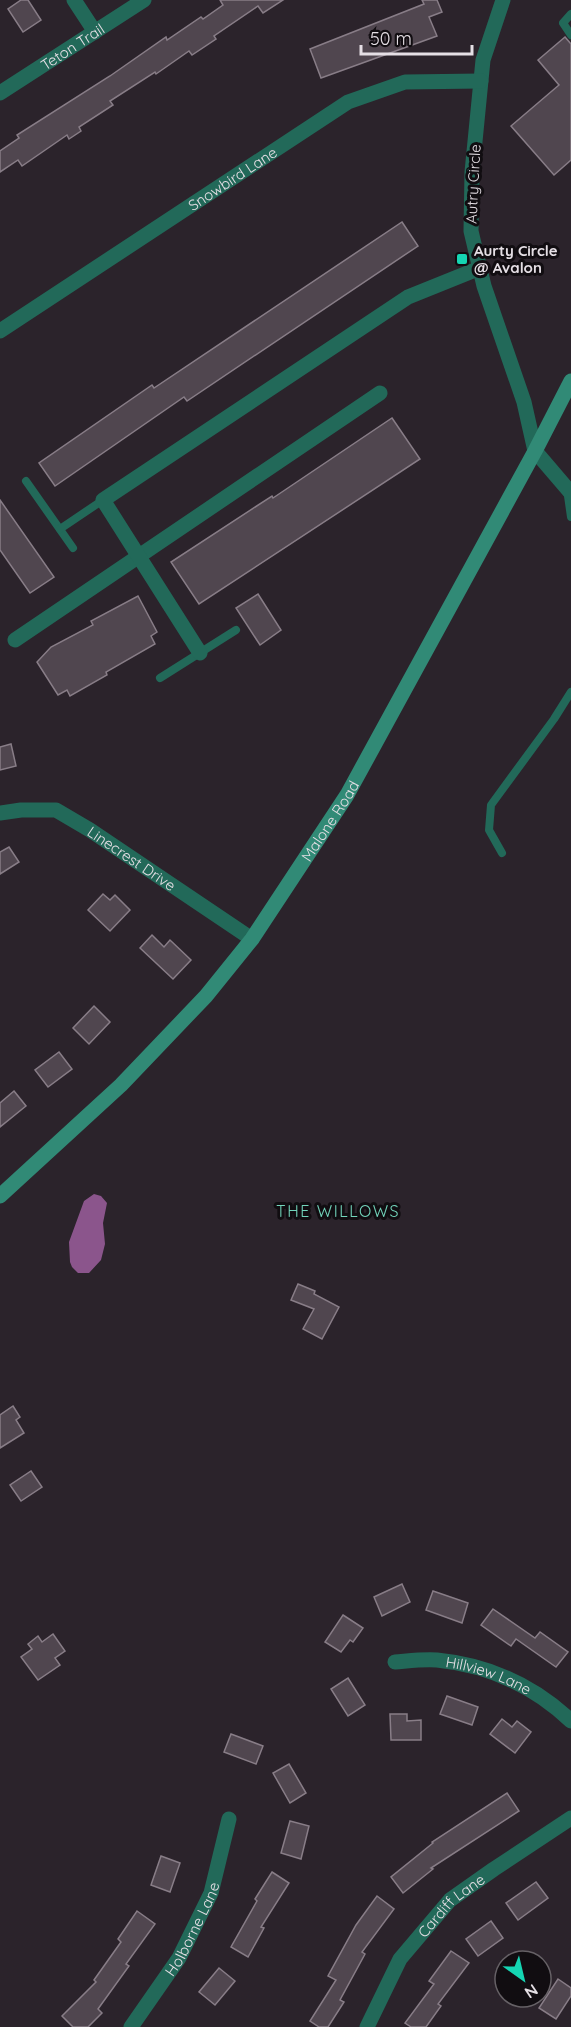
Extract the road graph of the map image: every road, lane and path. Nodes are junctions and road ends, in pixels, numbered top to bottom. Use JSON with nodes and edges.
{"nodes":[{"id":1,"x":74,"y":0,"type":"edge"},
{"id":2,"x":144,"y":0,"type":"edge"},
{"id":3,"x":503,"y":0,"type":"edge"},
{"id":4,"x":571,"y":14,"type":"edge"},
{"id":5,"x":95,"y":32,"type":"junction"},
{"id":6,"x":571,"y":35,"type":"edge"},
{"id":7,"x":481,"y":81,"type":"junction"},
{"id":8,"x":0,"y":93,"type":"edge"},
{"id":9,"x":480,"y":268,"type":"junction"},
{"id":10,"x":0,"y":331,"type":"edge"},
{"id":11,"x":571,"y":381,"type":"edge"},
{"id":12,"x":380,"y":393,"type":"dead end"},
{"id":13,"x":535,"y":452,"type":"junction"},
{"id":14,"x":26,"y":481,"type":"dead end"},
{"id":15,"x":569,"y":490,"type":"edge"},
{"id":16,"x":103,"y":500,"type":"junction"},
{"id":17,"x":571,"y":517,"type":"edge"},
{"id":18,"x":60,"y":529,"type":"junction"},
{"id":19,"x":73,"y":548,"type":"dead end"},
{"id":20,"x":138,"y":556,"type":"junction"},
{"id":21,"x":236,"y":630,"type":"dead end"},
{"id":22,"x":15,"y":640,"type":"dead end"},
{"id":23,"x":200,"y":653,"type":"junction"},
{"id":24,"x":160,"y":678,"type":"dead end"},
{"id":25,"x":571,"y":692,"type":"edge"},
{"id":26,"x":0,"y":813,"type":"edge"},
{"id":27,"x":502,"y":853,"type":"dead end"},
{"id":28,"x":252,"y":939,"type":"junction"},
{"id":29,"x":0,"y":1196,"type":"edge"},
{"id":30,"x":395,"y":1662,"type":"dead end"},
{"id":31,"x":571,"y":1721,"type":"edge"},
{"id":32,"x":571,"y":1818,"type":"edge"},
{"id":33,"x":229,"y":1819,"type":"dead end"},
{"id":34,"x":131,"y":2027,"type":"edge"},
{"id":35,"x":367,"y":2027,"type":"edge"}],
"edges":[{"from":1,"to":5,"type":"street"},
{"from":2,"to":5,"type":"street","name":"Teton Trail"},
{"from":3,"to":7,"type":"street","name":"Autry Circle"},
{"from":4,"to":6,"type":"lane"},
{"from":5,"to":8,"type":"street","name":"Teton Trail"},
{"from":7,"to":9,"type":"street","name":"Autry Circle"},
{"from":7,"to":10,"type":"street","name":"Snowbird Lane"},
{"from":9,"to":13,"type":"street","name":"Autry Circle"},
{"from":9,"to":16,"type":"street"},
{"from":11,"to":13,"type":"street","name":"Malone Road"},
{"from":12,"to":20,"type":"street"},
{"from":13,"to":15,"type":"street","name":"Autry Circle"},
{"from":13,"to":28,"type":"street","name":"Malone Road"},
{"from":14,"to":18,"type":"lane"},
{"from":15,"to":17,"type":"lane"},
{"from":16,"to":18,"type":"lane"},
{"from":16,"to":20,"type":"street"},
{"from":18,"to":19,"type":"lane"},
{"from":20,"to":22,"type":"street"},
{"from":20,"to":23,"type":"street"},
{"from":21,"to":23,"type":"lane"},
{"from":23,"to":24,"type":"lane"},
{"from":25,"to":27,"type":"lane"},
{"from":26,"to":28,"type":"street","name":"Linecrest Drive"},
{"from":28,"to":29,"type":"street","name":"Malone Road"},
{"from":30,"to":31,"type":"street","name":"Hillview Lane"},
{"from":32,"to":35,"type":"street","name":"Cardiff Lane"},
{"from":33,"to":34,"type":"street","name":"Holborne Lane"}]}
